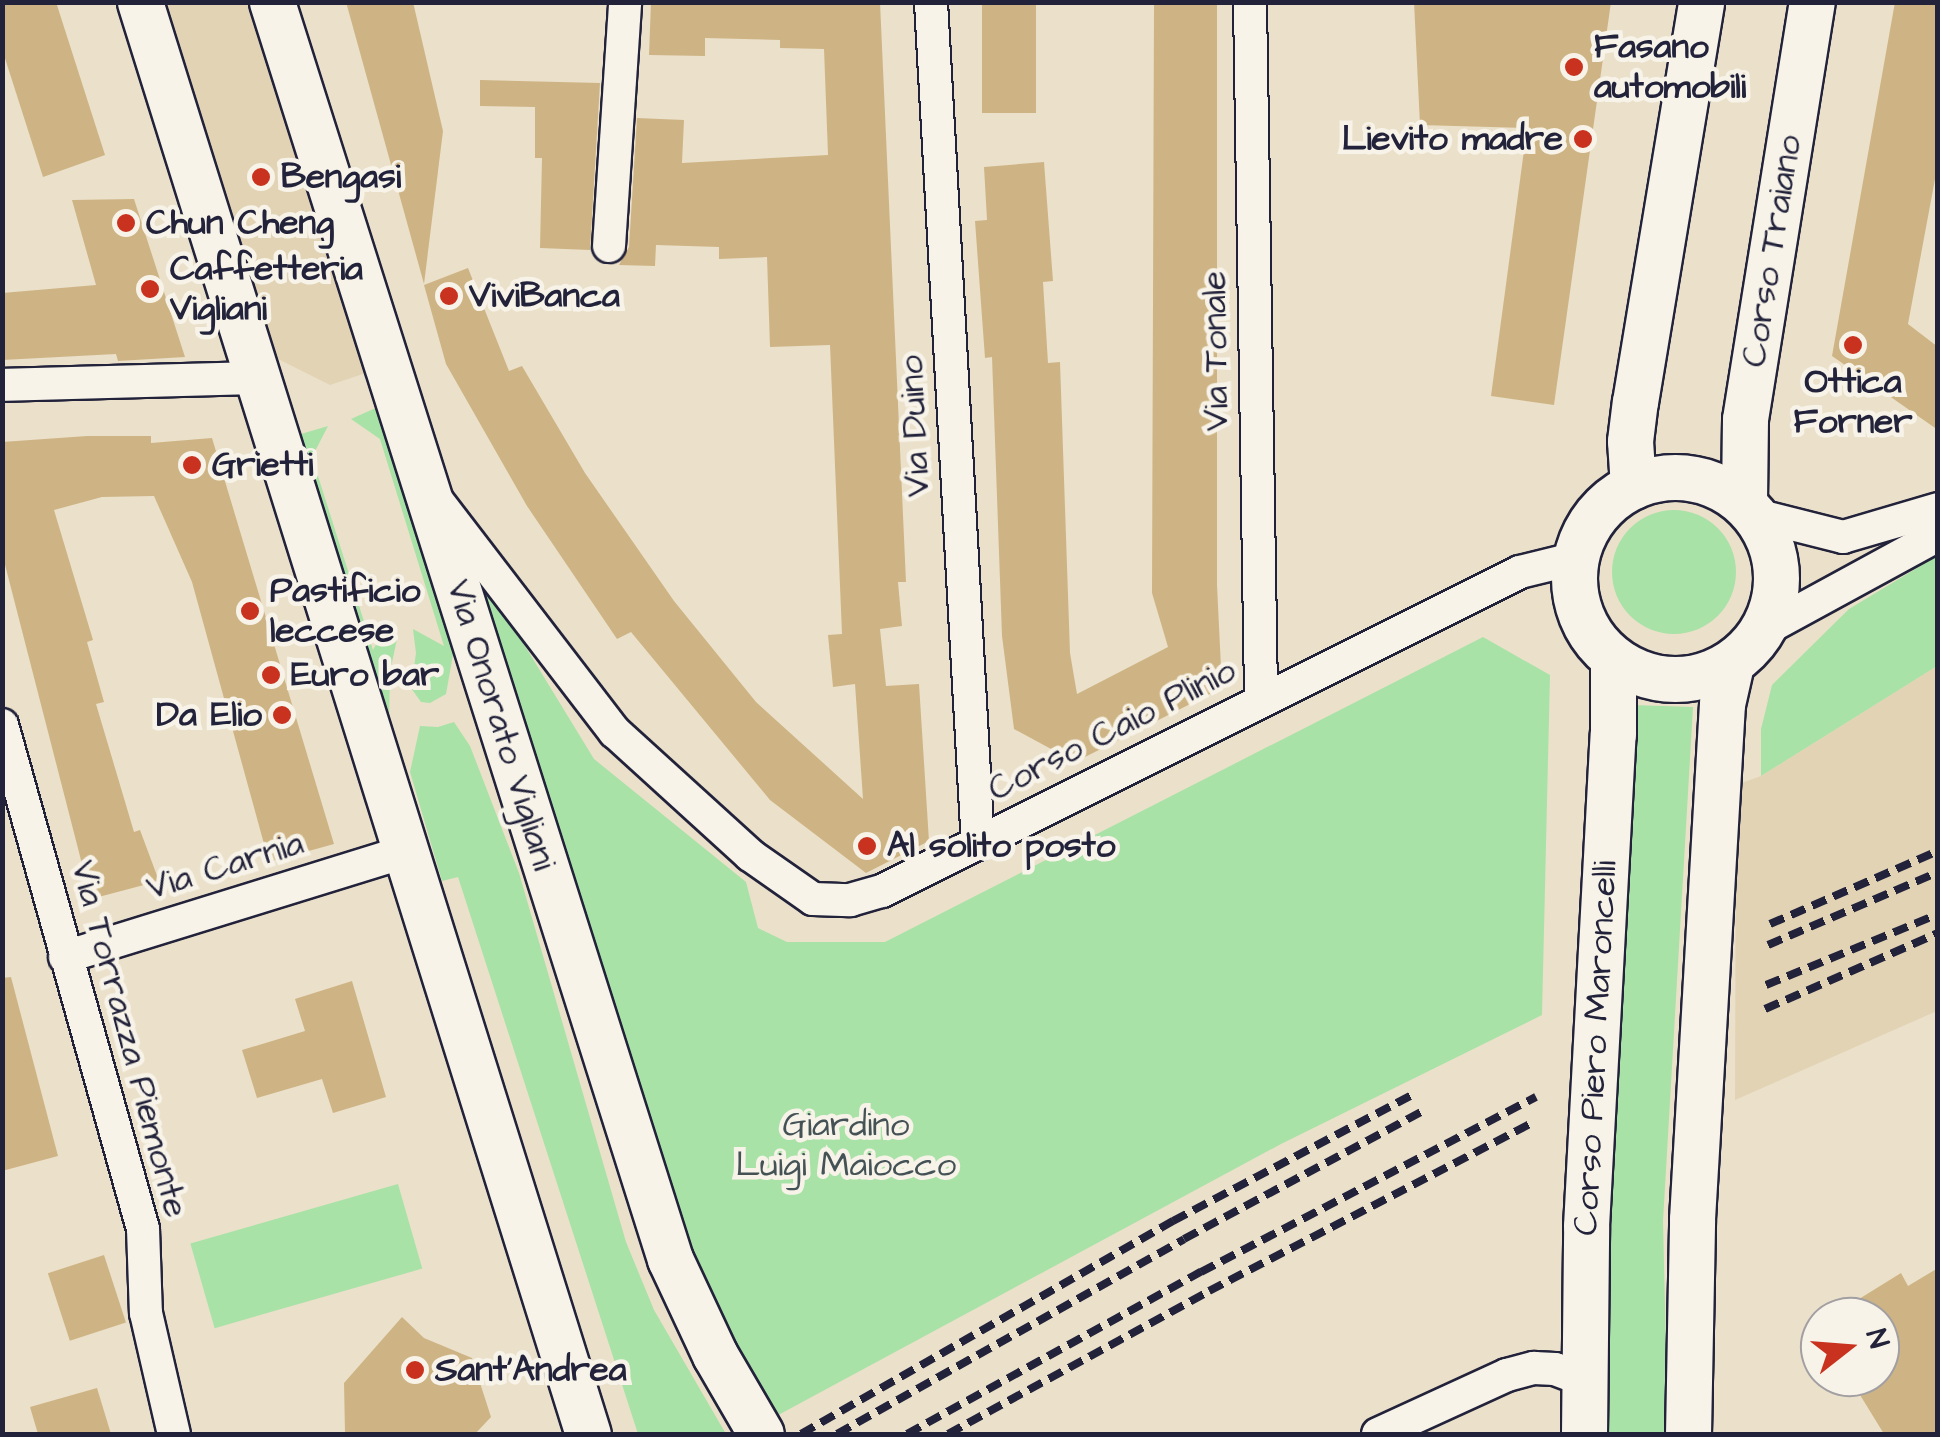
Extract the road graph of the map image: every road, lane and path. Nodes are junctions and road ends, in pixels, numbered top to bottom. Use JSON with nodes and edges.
{"nodes":[{"id":1,"x":140,"y":2,"type":"edge"},
{"id":2,"x":272,"y":2,"type":"edge"},
{"id":3,"x":626,"y":2,"type":"edge"},
{"id":4,"x":932,"y":2,"type":"edge"},
{"id":5,"x":1250,"y":2,"type":"edge"},
{"id":6,"x":1701,"y":2,"type":"edge"},
{"id":7,"x":1812,"y":2,"type":"edge"},
{"id":8,"x":609,"y":246,"type":"dead end"},
{"id":9,"x":258,"y":378,"type":"junction"},
{"id":10,"x":2,"y":385,"type":"edge"},
{"id":11,"x":1634,"y":486,"type":"junction"},
{"id":12,"x":429,"y":489,"type":"junction"},
{"id":13,"x":1750,"y":508,"type":"junction"},
{"id":14,"x":1938,"y":510,"type":"edge"},
{"id":15,"x":1938,"y":535,"type":"edge"},
{"id":16,"x":1577,"y":558,"type":"junction"},
{"id":17,"x":1764,"y":630,"type":"junction"},
{"id":18,"x":1613,"y":661,"type":"junction"},
{"id":19,"x":1732,"y":664,"type":"junction"},
{"id":20,"x":1262,"y":698,"type":"junction"},
{"id":21,"x":2,"y":725,"type":"edge"},
{"id":22,"x":978,"y":844,"type":"junction"},
{"id":23,"x":408,"y":852,"type":"junction"},
{"id":24,"x":65,"y":957,"type":"junction"},
{"id":25,"x":1584,"y":1380,"type":"junction"},
{"id":26,"x":759,"y":1431,"type":"edge"},
{"id":27,"x":174,"y":1434,"type":"edge"},
{"id":28,"x":588,"y":1434,"type":"edge"},
{"id":29,"x":1378,"y":1434,"type":"edge"},
{"id":30,"x":1584,"y":1434,"type":"edge"},
{"id":31,"x":1688,"y":1434,"type":"edge"}],
"edges":[{"from":1,"to":9,"type":"main road"},
{"from":2,"to":12,"type":"main road","name":"Via Onorato Vigliani"},
{"from":3,"to":8,"type":"street"},
{"from":4,"to":22,"type":"street","name":"Via Duino"},
{"from":5,"to":20,"type":"street","name":"Via Tonale"},
{"from":6,"to":11,"type":"main road"},
{"from":7,"to":13,"type":"main road","name":"Corso Traiano"},
{"from":9,"to":10,"type":"street"},
{"from":9,"to":23,"type":"main road"},
{"from":11,"to":13,"type":"main road"},
{"from":11,"to":16,"type":"main road"},
{"from":12,"to":22,"type":"street","name":"Corso Caio Plinio"},
{"from":12,"to":26,"type":"main road","name":"Via Onorato Vigliani"},
{"from":13,"to":14,"type":"street"},
{"from":13,"to":17,"type":"main road"},
{"from":15,"to":17,"type":"street"},
{"from":16,"to":18,"type":"main road"},
{"from":16,"to":20,"type":"street","name":"Corso Caio Plinio"},
{"from":17,"to":19,"type":"main road"},
{"from":18,"to":19,"type":"main road"},
{"from":18,"to":25,"type":"main road","name":"Corso Piero Maroncelli"},
{"from":19,"to":31,"type":"main road"},
{"from":20,"to":22,"type":"street","name":"Corso Caio Plinio"},
{"from":21,"to":24,"type":"street","name":"Via Torrazza Piemonte"},
{"from":23,"to":24,"type":"street","name":"Via Carnia"},
{"from":23,"to":28,"type":"main road"},
{"from":24,"to":27,"type":"street","name":"Via Torrazza Piemonte"},
{"from":25,"to":29,"type":"street"},
{"from":25,"to":30,"type":"main road","name":"Corso Piero Maroncelli"}]}
